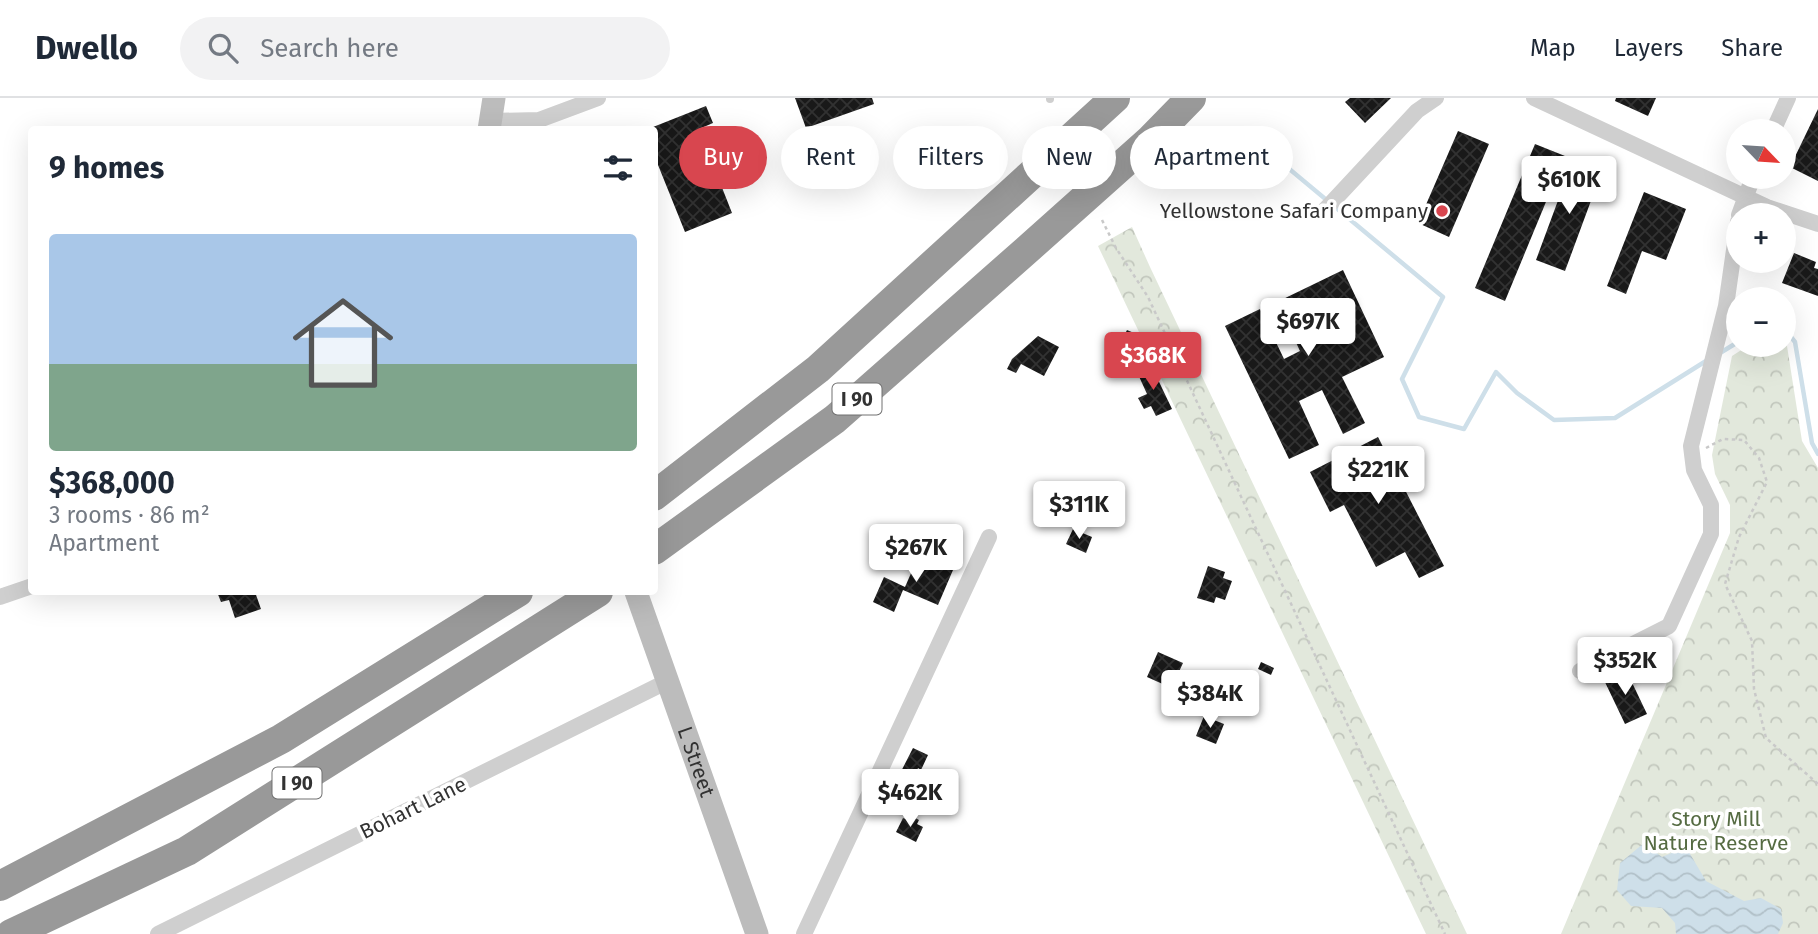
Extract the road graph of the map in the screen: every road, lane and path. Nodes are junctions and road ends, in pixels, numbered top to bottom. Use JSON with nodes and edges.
{"nodes":[{"id":1,"x":494,"y":98,"type":"edge"},
{"id":2,"x":598,"y":98,"type":"edge"},
{"id":3,"x":1115,"y":98,"type":"edge"},
{"id":4,"x":1191,"y":98,"type":"edge"},
{"id":5,"x":1437,"y":98,"type":"edge"},
{"id":6,"x":1534,"y":98,"type":"edge"},
{"id":7,"x":1788,"y":98,"type":"edge"},
{"id":8,"x":1778,"y":119,"type":"edge"},
{"id":9,"x":490,"y":125,"type":"edge"},
{"id":10,"x":1748,"y":189,"type":"edge"},
{"id":11,"x":1745,"y":197,"type":"junction"},
{"id":12,"x":1743,"y":203,"type":"edge"},
{"id":13,"x":1322,"y":213,"type":"dead end"},
{"id":14,"x":1102,"y":220,"type":"dead end"},
{"id":15,"x":1818,"y":224,"type":"edge"},
{"id":16,"x":1730,"y":273,"type":"edge"},
{"id":17,"x":1692,"y":451,"type":"junction"},
{"id":18,"x":658,"y":493,"type":"edge"},
{"id":19,"x":989,"y":537,"type":"dead end"},
{"id":20,"x":664,"y":543,"type":"edge"},
{"id":21,"x":28,"y":587,"type":"edge"},
{"id":22,"x":513,"y":595,"type":"edge"},
{"id":23,"x":594,"y":595,"type":"edge"},
{"id":24,"x":637,"y":595,"type":"edge"},
{"id":25,"x":0,"y":597,"type":"edge"},
{"id":26,"x":1580,"y":671,"type":"dead end"},
{"id":27,"x":668,"y":681,"type":"junction"},
{"id":28,"x":1818,"y":784,"type":"edge"},
{"id":29,"x":0,"y":886,"type":"edge"},
{"id":30,"x":11,"y":934,"type":"edge"},
{"id":31,"x":158,"y":934,"type":"edge"},
{"id":32,"x":757,"y":934,"type":"edge"},
{"id":33,"x":804,"y":934,"type":"edge"},
{"id":34,"x":1445,"y":934,"type":"edge"}],
"edges":[{"from":1,"to":9,"type":"street"},
{"from":2,"to":9,"type":"street"},
{"from":3,"to":18,"type":"highway","number":"I 90"},
{"from":4,"to":20,"type":"highway","number":"I 90"},
{"from":5,"to":13,"type":"street"},
{"from":6,"to":11,"type":"street"},
{"from":7,"to":8,"type":"street"},
{"from":10,"to":11,"type":"street"},
{"from":11,"to":12,"type":"street"},
{"from":11,"to":15,"type":"street"},
{"from":14,"to":34,"type":"path"},
{"from":16,"to":17,"type":"street"},
{"from":17,"to":26,"type":"street"},
{"from":17,"to":28,"type":"path"},
{"from":19,"to":33,"type":"street"},
{"from":21,"to":25,"type":"street"},
{"from":22,"to":29,"type":"highway","number":"I 90"},
{"from":23,"to":30,"type":"highway","number":"I 90"},
{"from":24,"to":27,"type":"street","name":"L Street"},
{"from":27,"to":31,"type":"street","name":"Bohart Lane"},
{"from":27,"to":32,"type":"street","name":"L Street"}]}
